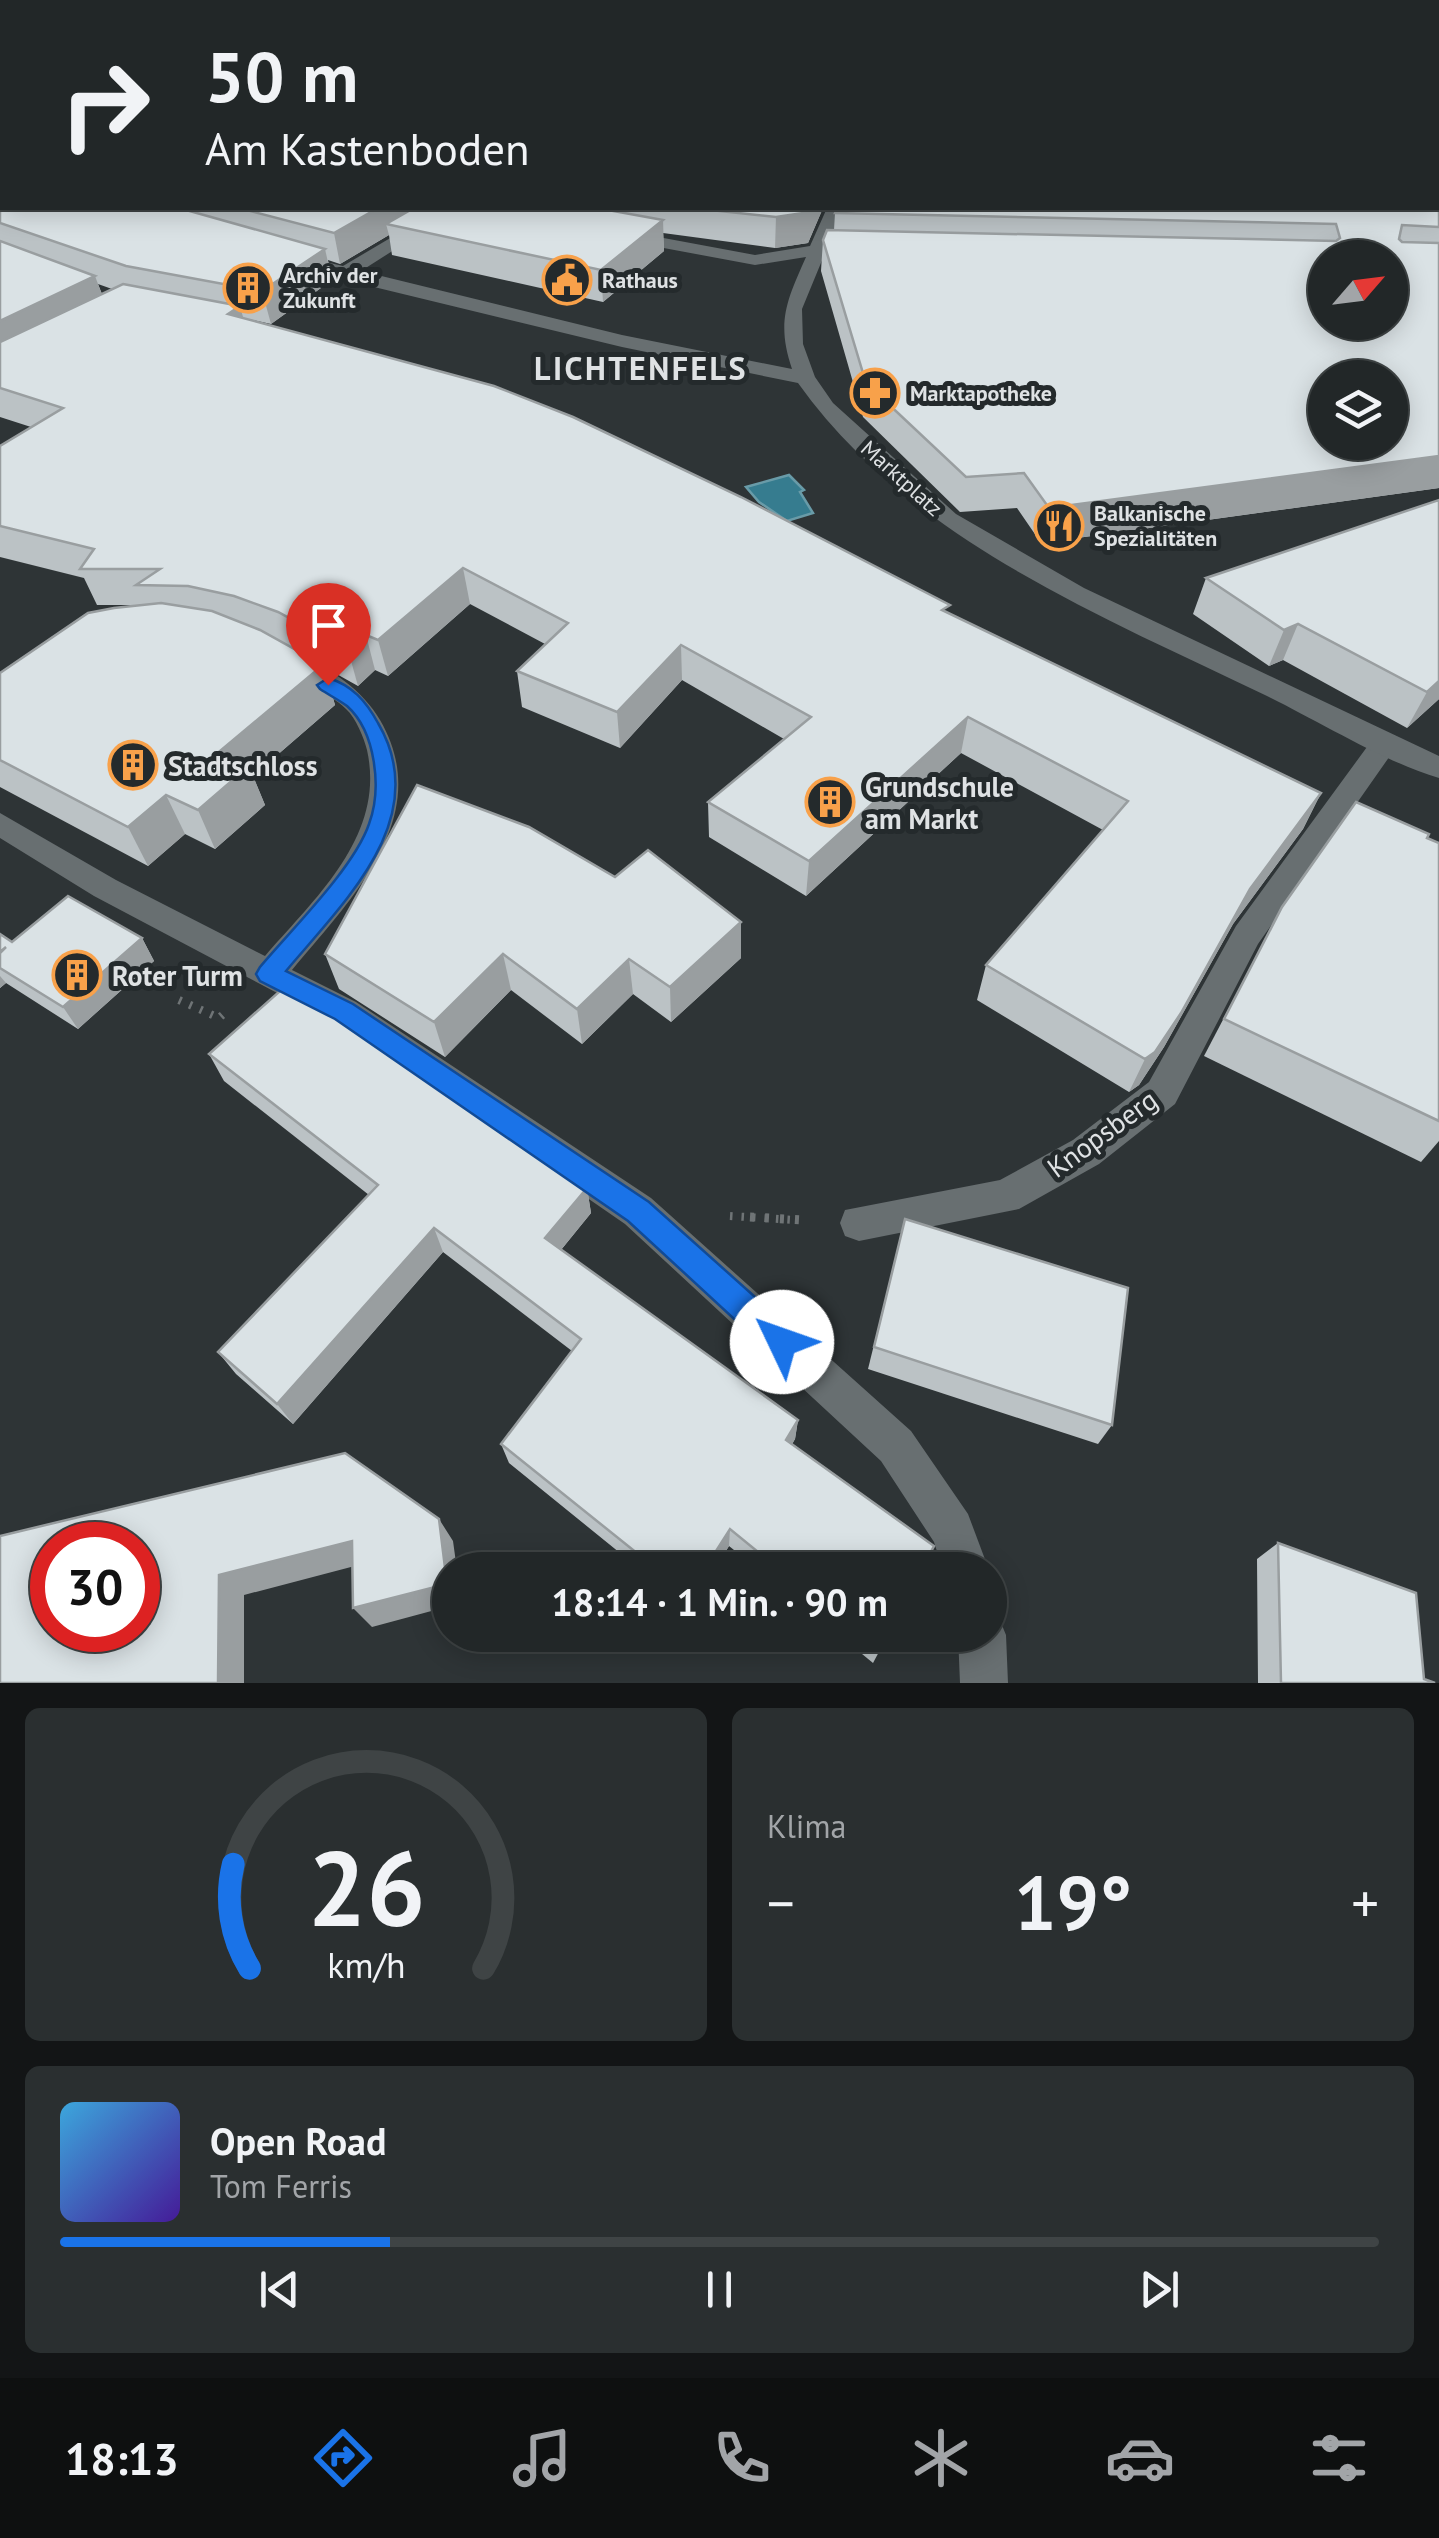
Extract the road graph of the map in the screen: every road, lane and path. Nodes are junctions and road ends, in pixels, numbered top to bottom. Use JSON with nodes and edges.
{"nodes":[{"id":1,"x":449,"y":210,"type":"edge"},
{"id":2,"x":834,"y":210,"type":"edge"},
{"id":3,"x":605,"y":232,"type":"edge"},
{"id":4,"x":815,"y":252,"type":"junction"},
{"id":5,"x":272,"y":253,"type":"edge"},
{"id":6,"x":854,"y":253,"type":"edge"},
{"id":7,"x":344,"y":274,"type":"junction"},
{"id":8,"x":806,"y":378,"type":"junction"},
{"id":9,"x":263,"y":650,"type":"edge"},
{"id":10,"x":1385,"y":743,"type":"junction"},
{"id":11,"x":1439,"y":768,"type":"edge"},
{"id":12,"x":0,"y":824,"type":"edge"},
{"id":13,"x":268,"y":974,"type":"junction"},
{"id":14,"x":638,"y":1211,"type":"junction"},
{"id":15,"x":859,"y":1223,"type":"joint"},
{"id":16,"x":960,"y":1552,"type":"edge"},
{"id":17,"x":983,"y":1652,"type":"edge"},
{"id":18,"x":984,"y":1683,"type":"edge"}],
"edges":[{"from":1,"to":7,"type":"street"},
{"from":2,"to":4,"type":"street"},
{"from":3,"to":4,"type":"street"},
{"from":4,"to":6,"type":"street"},
{"from":4,"to":8,"type":"street"},
{"from":5,"to":7,"type":"street"},
{"from":7,"to":8,"type":"street"},
{"from":8,"to":10,"type":"street","name":"Marktplatz"},
{"from":9,"to":13,"type":"street"},
{"from":10,"to":11,"type":"street","name":"Marktplatz"},
{"from":10,"to":15,"type":"street","name":"Knopsberg"},
{"from":12,"to":13,"type":"street"},
{"from":13,"to":14,"type":"street"},
{"from":14,"to":15,"type":"path"},
{"from":14,"to":16,"type":"street"},
{"from":17,"to":18,"type":"street"}]}
